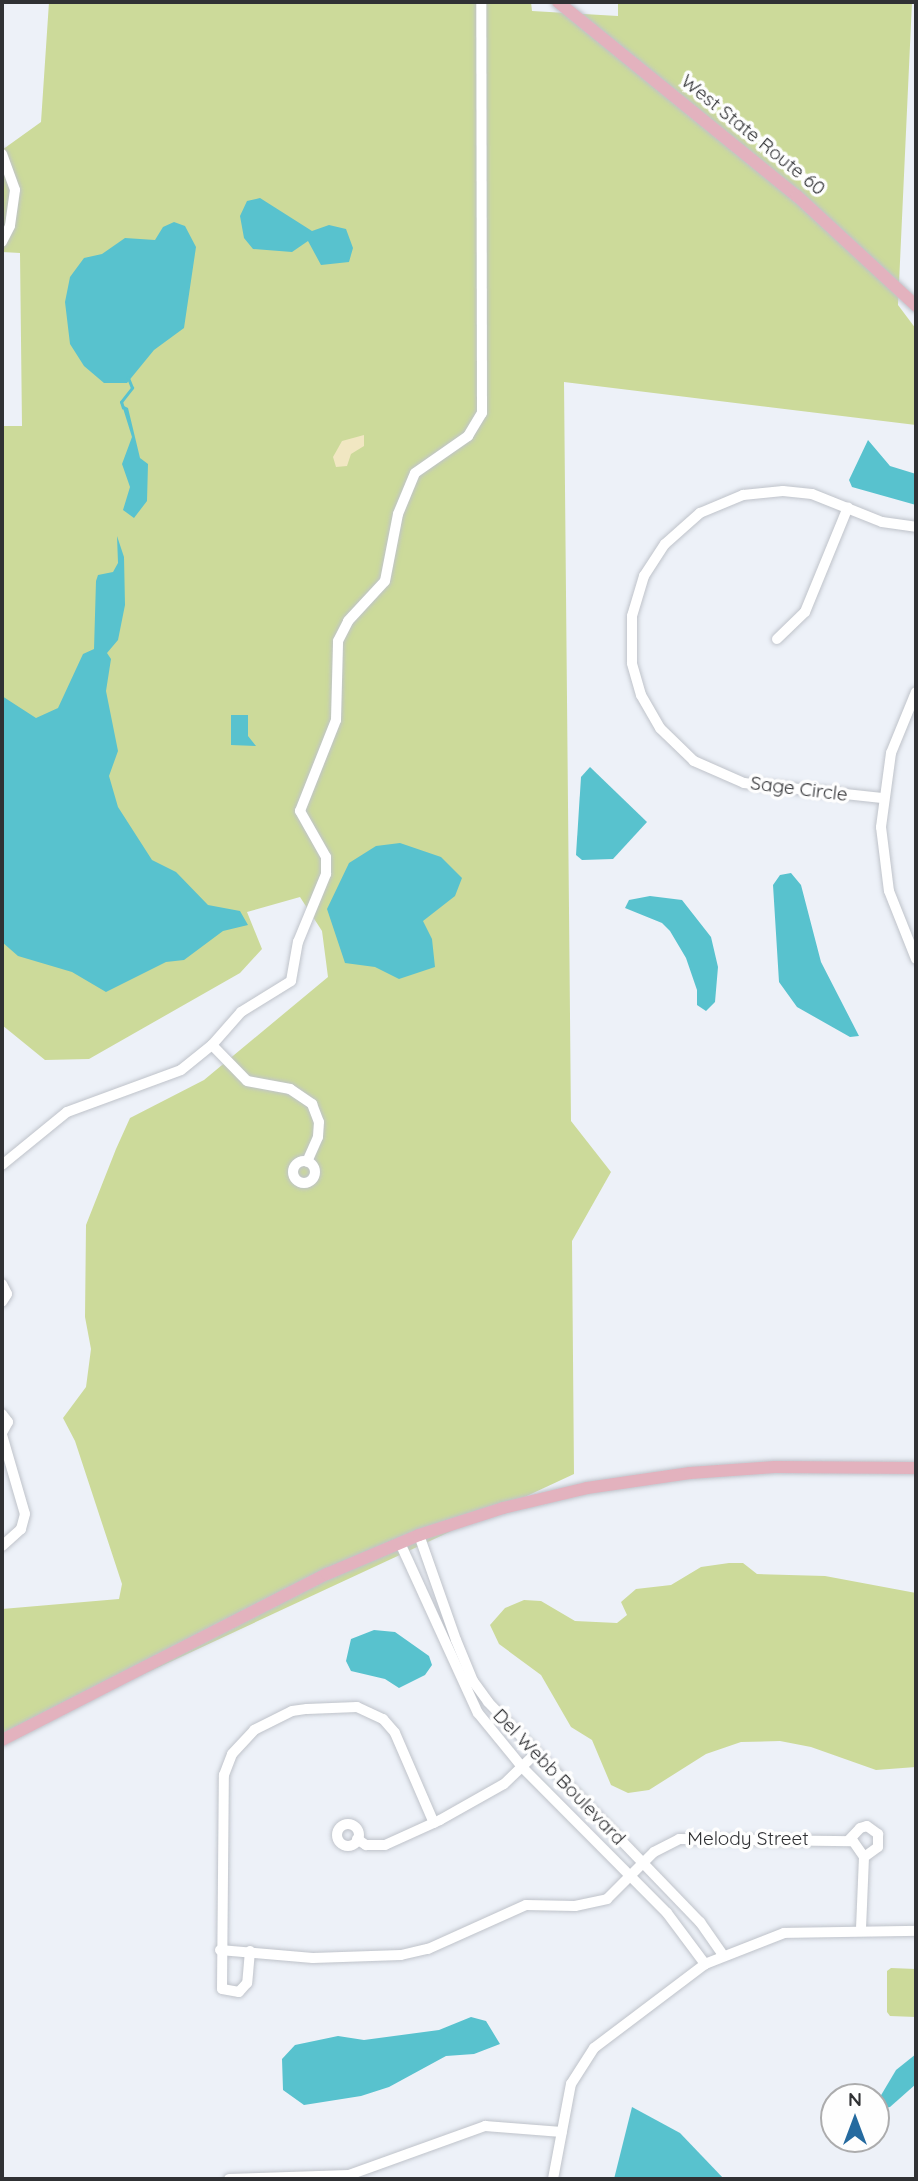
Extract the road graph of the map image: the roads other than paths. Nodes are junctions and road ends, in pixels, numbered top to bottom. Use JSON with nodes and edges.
{"nodes":[{"id":1,"x":481,"y":2,"type":"edge"},
{"id":2,"x":558,"y":2,"type":"edge"},
{"id":3,"x":2,"y":154,"type":"edge"},
{"id":4,"x":2,"y":242,"type":"edge"},
{"id":5,"x":916,"y":306,"type":"edge"},
{"id":6,"x":848,"y":507,"type":"junction"},
{"id":7,"x":916,"y":527,"type":"edge"},
{"id":8,"x":777,"y":639,"type":"dead end"},
{"id":9,"x":916,"y":692,"type":"edge"},
{"id":10,"x":882,"y":798,"type":"junction"},
{"id":11,"x":915,"y":954,"type":"edge"},
{"id":12,"x":212,"y":1045,"type":"junction"},
{"id":13,"x":307,"y":1162,"type":"dead end"},
{"id":14,"x":2,"y":1165,"type":"edge"},
{"id":15,"x":2,"y":1284,"type":"edge"},
{"id":16,"x":2,"y":1302,"type":"edge"},
{"id":17,"x":2,"y":1414,"type":"edge"},
{"id":18,"x":2,"y":1434,"type":"edge"},
{"id":19,"x":916,"y":1468,"type":"edge"},
{"id":20,"x":419,"y":1535,"type":"junction"},
{"id":21,"x":400,"y":1544,"type":"junction"},
{"id":22,"x":2,"y":1546,"type":"edge"},
{"id":23,"x":2,"y":1740,"type":"edge"},
{"id":24,"x":534,"y":1755,"type":"junction"},
{"id":25,"x":523,"y":1768,"type":"junction"},
{"id":26,"x":434,"y":1823,"type":"junction"},
{"id":27,"x":357,"y":1839,"type":"dead end"},
{"id":28,"x":849,"y":1840,"type":"junction"},
{"id":29,"x":864,"y":1857,"type":"junction"},
{"id":30,"x":643,"y":1864,"type":"junction"},
{"id":31,"x":633,"y":1877,"type":"junction"},
{"id":32,"x":861,"y":1929,"type":"junction"},
{"id":33,"x":916,"y":1931,"type":"edge"},
{"id":34,"x":220,"y":1950,"type":"junction"},
{"id":35,"x":250,"y":1951,"type":"junction"},
{"id":36,"x":723,"y":1955,"type":"junction"},
{"id":37,"x":705,"y":1964,"type":"junction"},
{"id":38,"x":562,"y":2132,"type":"junction"},
{"id":39,"x":229,"y":2179,"type":"edge"},
{"id":40,"x":553,"y":2179,"type":"edge"}],
"edges":[{"from":1,"to":12,"type":"street"},
{"from":2,"to":5,"type":"main road","name":"West State Route 60"},
{"from":3,"to":4,"type":"street"},
{"from":6,"to":7,"type":"street","name":"Sage Circle"},
{"from":6,"to":8,"type":"street"},
{"from":6,"to":10,"type":"street","name":"Sage Circle"},
{"from":9,"to":10,"type":"street"},
{"from":10,"to":11,"type":"street"},
{"from":12,"to":13,"type":"street"},
{"from":12,"to":14,"type":"street"},
{"from":15,"to":16,"type":"street"},
{"from":17,"to":18,"type":"street"},
{"from":18,"to":22,"type":"street"},
{"from":19,"to":20,"type":"main road"},
{"from":20,"to":21,"type":"main road"},
{"from":20,"to":24,"type":"street","name":"Del Webb Boulevard"},
{"from":21,"to":23,"type":"main road"},
{"from":21,"to":25,"type":"street","name":"Del Webb Boulevard"},
{"from":24,"to":25,"type":"street"},
{"from":24,"to":30,"type":"street","name":"Del Webb Boulevard"},
{"from":25,"to":26,"type":"street"},
{"from":25,"to":31,"type":"street","name":"Del Webb Boulevard"},
{"from":26,"to":27,"type":"street"},
{"from":26,"to":34,"type":"street"},
{"from":28,"to":29,"type":"street"},
{"from":28,"to":29,"type":"street","name":"Melody Street"},
{"from":28,"to":30,"type":"street","name":"Melody Street"},
{"from":29,"to":32,"type":"street"},
{"from":30,"to":31,"type":"street","name":"Melody Street"},
{"from":30,"to":36,"type":"street","name":"Del Webb Boulevard"},
{"from":31,"to":35,"type":"street","name":"Melody Street"},
{"from":31,"to":37,"type":"street","name":"Del Webb Boulevard"},
{"from":32,"to":33,"type":"street"},
{"from":32,"to":36,"type":"street"},
{"from":34,"to":35,"type":"street","name":"Melody Street"},
{"from":34,"to":35,"type":"street"},
{"from":36,"to":37,"type":"street"},
{"from":37,"to":38,"type":"street"},
{"from":38,"to":39,"type":"street"},
{"from":38,"to":40,"type":"street"}]}
